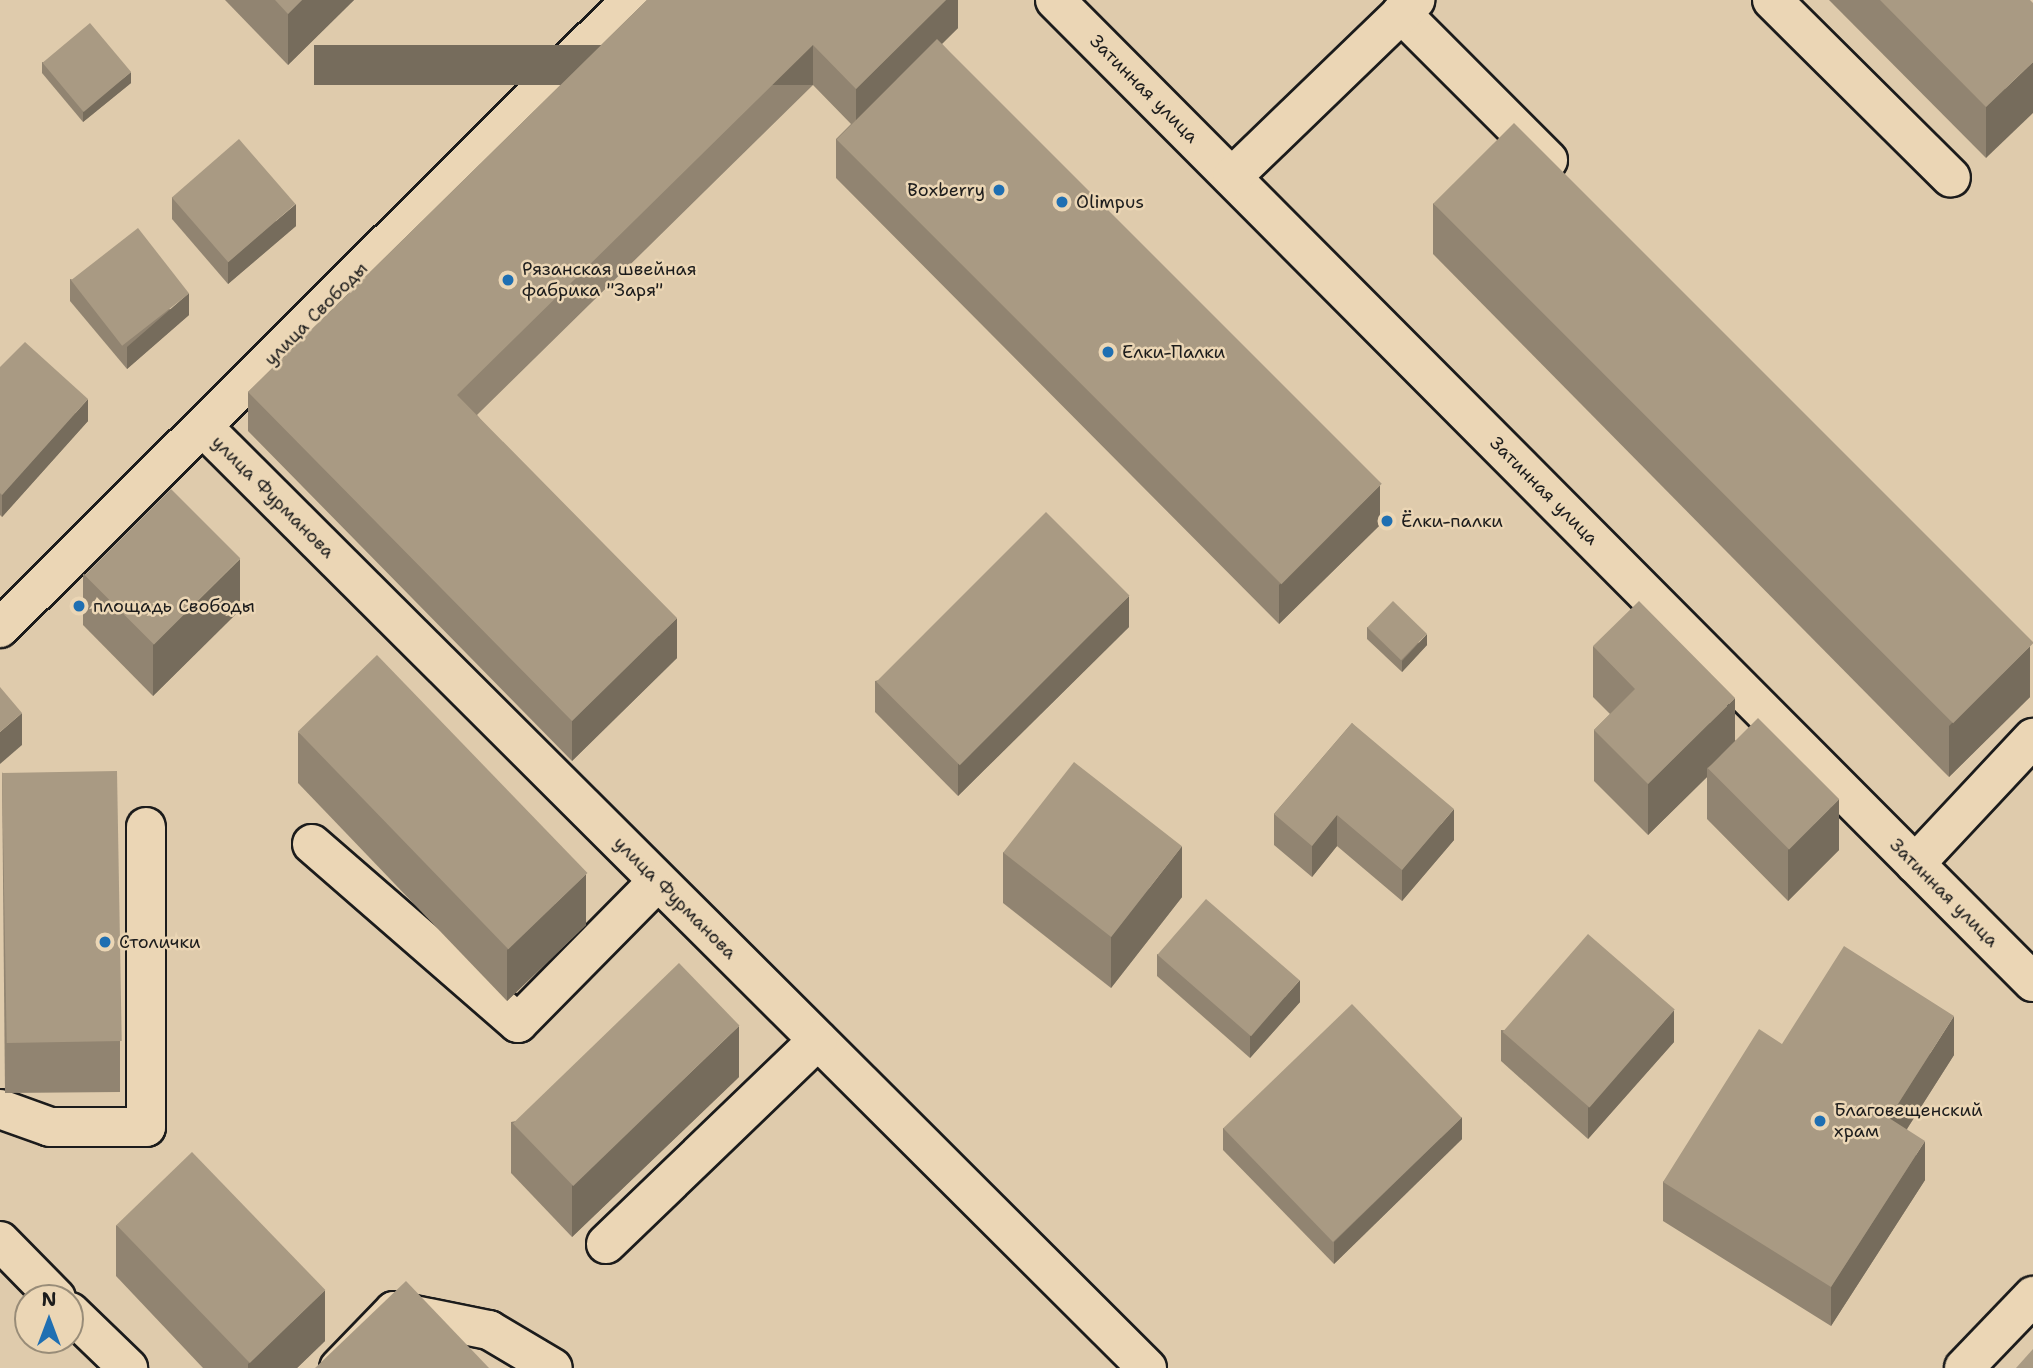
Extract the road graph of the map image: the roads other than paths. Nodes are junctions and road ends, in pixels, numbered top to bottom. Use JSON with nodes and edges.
{"nodes":[{"id":1,"x":631,"y":0,"type":"edge"},
{"id":2,"x":1772,"y":0,"type":"edge"},
{"id":3,"x":1073,"y":6,"type":"edge"},
{"id":4,"x":1408,"y":6,"type":"edge"},
{"id":5,"x":1232,"y":177,"type":"junction"},
{"id":6,"x":1951,"y":178,"type":"dead end"},
{"id":7,"x":1576,"y":189,"type":"edge"},
{"id":8,"x":202,"y":427,"type":"junction"},
{"id":9,"x":0,"y":628,"type":"edge"},
{"id":10,"x":2033,"y":738,"type":"edge"},
{"id":11,"x":146,"y":827,"type":"dead end"},
{"id":12,"x":312,"y":845,"type":"dead end"},
{"id":13,"x":1915,"y":864,"type":"junction"},
{"id":14,"x":658,"y":881,"type":"junction"},
{"id":15,"x":2033,"y":982,"type":"edge"},
{"id":16,"x":818,"y":1040,"type":"junction"},
{"id":17,"x":0,"y":1109,"type":"edge"},
{"id":18,"x":0,"y":1241,"type":"edge"},
{"id":19,"x":606,"y":1244,"type":"dead end"},
{"id":20,"x":42,"y":1284,"type":"edge"},
{"id":21,"x":2033,"y":1296,"type":"edge"},
{"id":22,"x":84,"y":1325,"type":"edge"},
{"id":23,"x":128,"y":1368,"type":"edge"},
{"id":24,"x":339,"y":1368,"type":"edge"},
{"id":25,"x":553,"y":1368,"type":"edge"},
{"id":26,"x":1147,"y":1368,"type":"edge"},
{"id":27,"x":1965,"y":1368,"type":"edge"}],
"edges":[{"from":1,"to":8,"type":"street","name":"улица Свободы"},
{"from":2,"to":6,"type":"street"},
{"from":3,"to":5,"type":"street","name":"Затинная улица"},
{"from":4,"to":5,"type":"street"},
{"from":4,"to":7,"type":"street"},
{"from":5,"to":13,"type":"street","name":"Затинная улица"},
{"from":8,"to":9,"type":"street","name":"улица Свободы"},
{"from":8,"to":14,"type":"street","name":"улица Фурманова"},
{"from":10,"to":13,"type":"street"},
{"from":11,"to":17,"type":"street"},
{"from":12,"to":14,"type":"street"},
{"from":13,"to":15,"type":"street","name":"Затинная улица"},
{"from":14,"to":16,"type":"street","name":"улица Фурманова"},
{"from":16,"to":19,"type":"street"},
{"from":16,"to":26,"type":"street","name":"улица Фурманова"},
{"from":18,"to":20,"type":"street"},
{"from":21,"to":27,"type":"street"},
{"from":22,"to":23,"type":"street"},
{"from":24,"to":25,"type":"street"}]}
